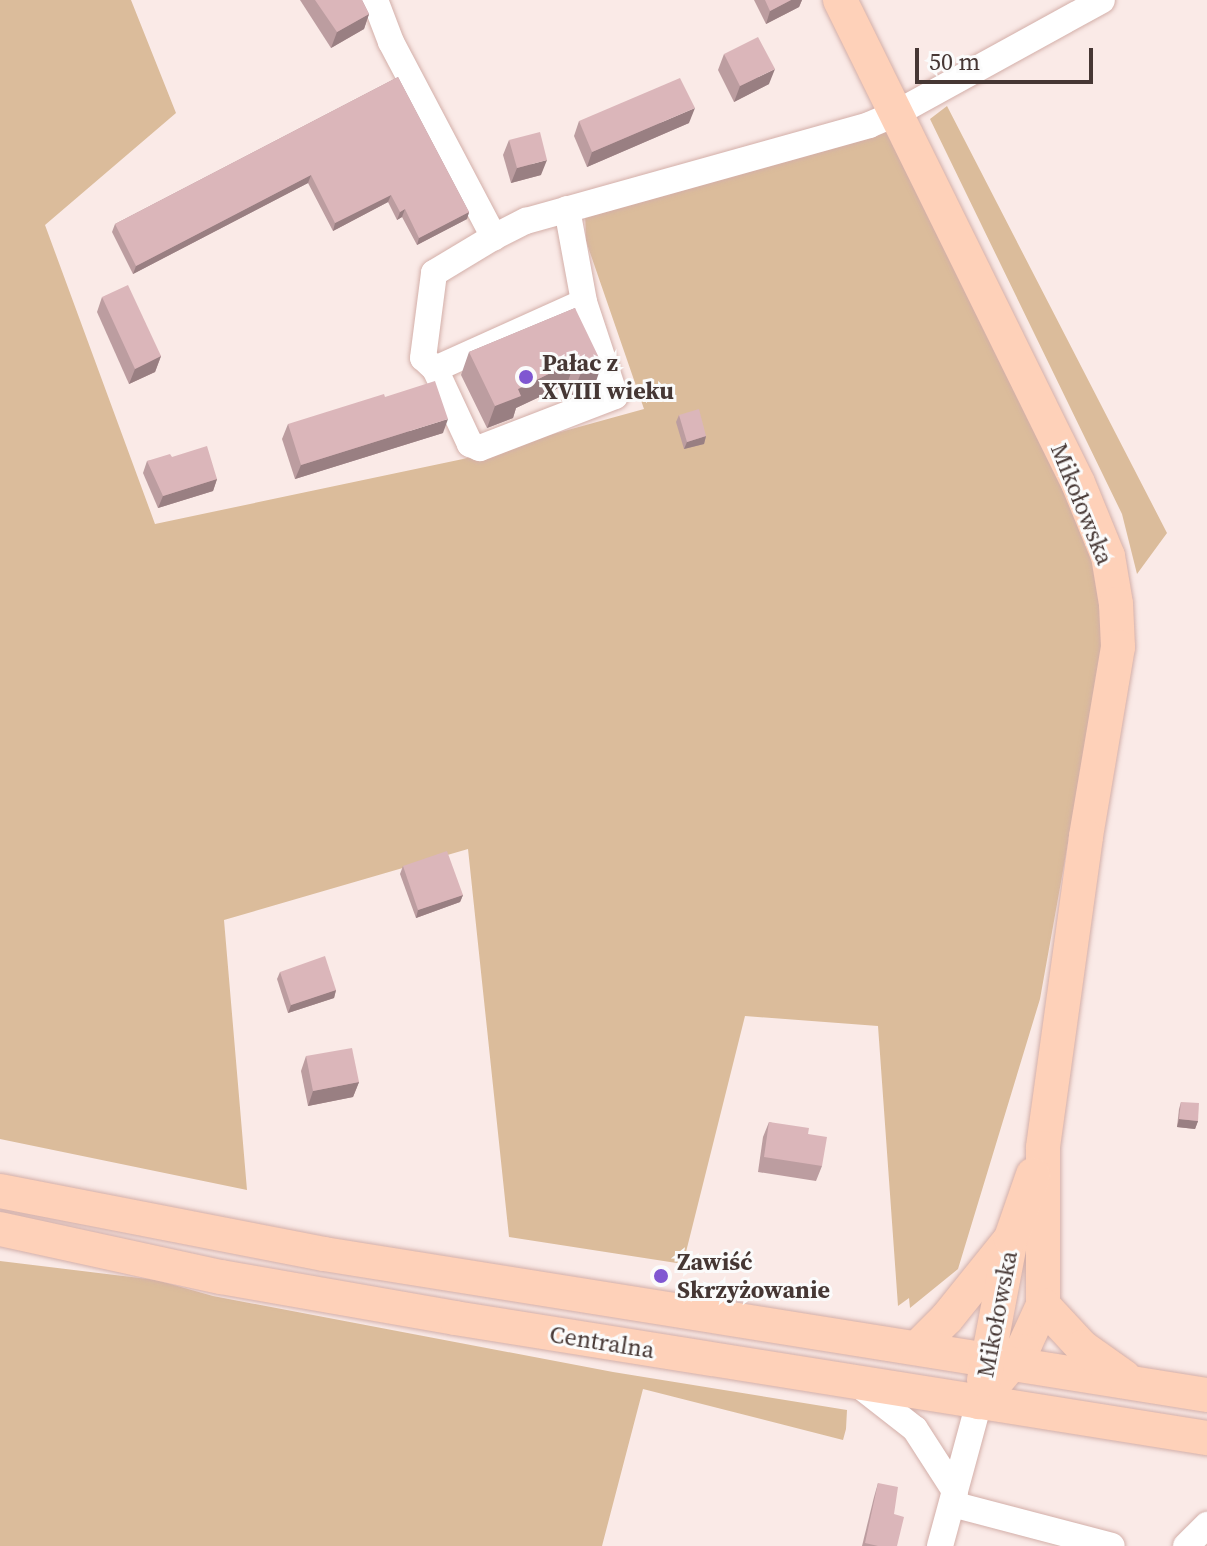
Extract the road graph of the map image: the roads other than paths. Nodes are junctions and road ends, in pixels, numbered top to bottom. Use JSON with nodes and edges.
{"nodes":[{"id":1,"x":375,"y":0,"type":"edge"},
{"id":2,"x":840,"y":0,"type":"edge"},
{"id":3,"x":1102,"y":0,"type":"edge"},
{"id":4,"x":895,"y":114,"type":"junction"},
{"id":5,"x":567,"y":209,"type":"junction"},
{"id":6,"x":494,"y":237,"type":"junction"},
{"id":7,"x":584,"y":302,"type":"junction"},
{"id":8,"x":435,"y":369,"type":"junction"},
{"id":9,"x":1043,"y":1148,"type":"junction"},
{"id":10,"x":0,"y":1191,"type":"edge"},
{"id":11,"x":0,"y":1229,"type":"edge"},
{"id":12,"x":1011,"y":1238,"type":"junction"},
{"id":13,"x":1043,"y":1305,"type":"junction"},
{"id":14,"x":917,"y":1348,"type":"junction"},
{"id":15,"x":1000,"y":1362,"type":"junction"},
{"id":16,"x":855,"y":1382,"type":"junction"},
{"id":17,"x":1130,"y":1382,"type":"junction"},
{"id":18,"x":1207,"y":1395,"type":"edge"},
{"id":19,"x":979,"y":1402,"type":"junction"},
{"id":20,"x":1207,"y":1438,"type":"edge"},
{"id":21,"x":953,"y":1498,"type":"junction"},
{"id":22,"x":1207,"y":1525,"type":"edge"},
{"id":23,"x":940,"y":1546,"type":"edge"},
{"id":24,"x":1112,"y":1546,"type":"edge"},
{"id":25,"x":1186,"y":1546,"type":"edge"}],
"edges":[{"from":1,"to":6,"type":"street"},
{"from":2,"to":4,"type":"main road","name":"Mikołowska"},
{"from":3,"to":4,"type":"street"},
{"from":4,"to":5,"type":"street"},
{"from":4,"to":9,"type":"main road","name":"Mikołowska"},
{"from":5,"to":6,"type":"street"},
{"from":5,"to":7,"type":"street"},
{"from":6,"to":8,"type":"street"},
{"from":7,"to":8,"type":"street"},
{"from":7,"to":8,"type":"street"},
{"from":9,"to":12,"type":"main road","name":"Mikołowska"},
{"from":9,"to":13,"type":"main road","name":"Mikołowska"},
{"from":10,"to":14,"type":"main road","name":"Centralna"},
{"from":11,"to":16,"type":"main road","name":"Centralna"},
{"from":12,"to":14,"type":"main road"},
{"from":12,"to":15,"type":"main road","name":"Mikołowska"},
{"from":13,"to":15,"type":"main road","name":"Mikołowska"},
{"from":13,"to":17,"type":"main road"},
{"from":14,"to":15,"type":"main road","name":"Centralna"},
{"from":15,"to":17,"type":"main road","name":"Centralna"},
{"from":15,"to":19,"type":"main road","name":"Mikołowska"},
{"from":16,"to":19,"type":"main road","name":"Centralna"},
{"from":16,"to":21,"type":"street"},
{"from":17,"to":18,"type":"main road","name":"Centralna"},
{"from":19,"to":20,"type":"main road","name":"Centralna"},
{"from":19,"to":21,"type":"street"},
{"from":21,"to":23,"type":"street"},
{"from":21,"to":24,"type":"street"},
{"from":22,"to":25,"type":"street"}]}
